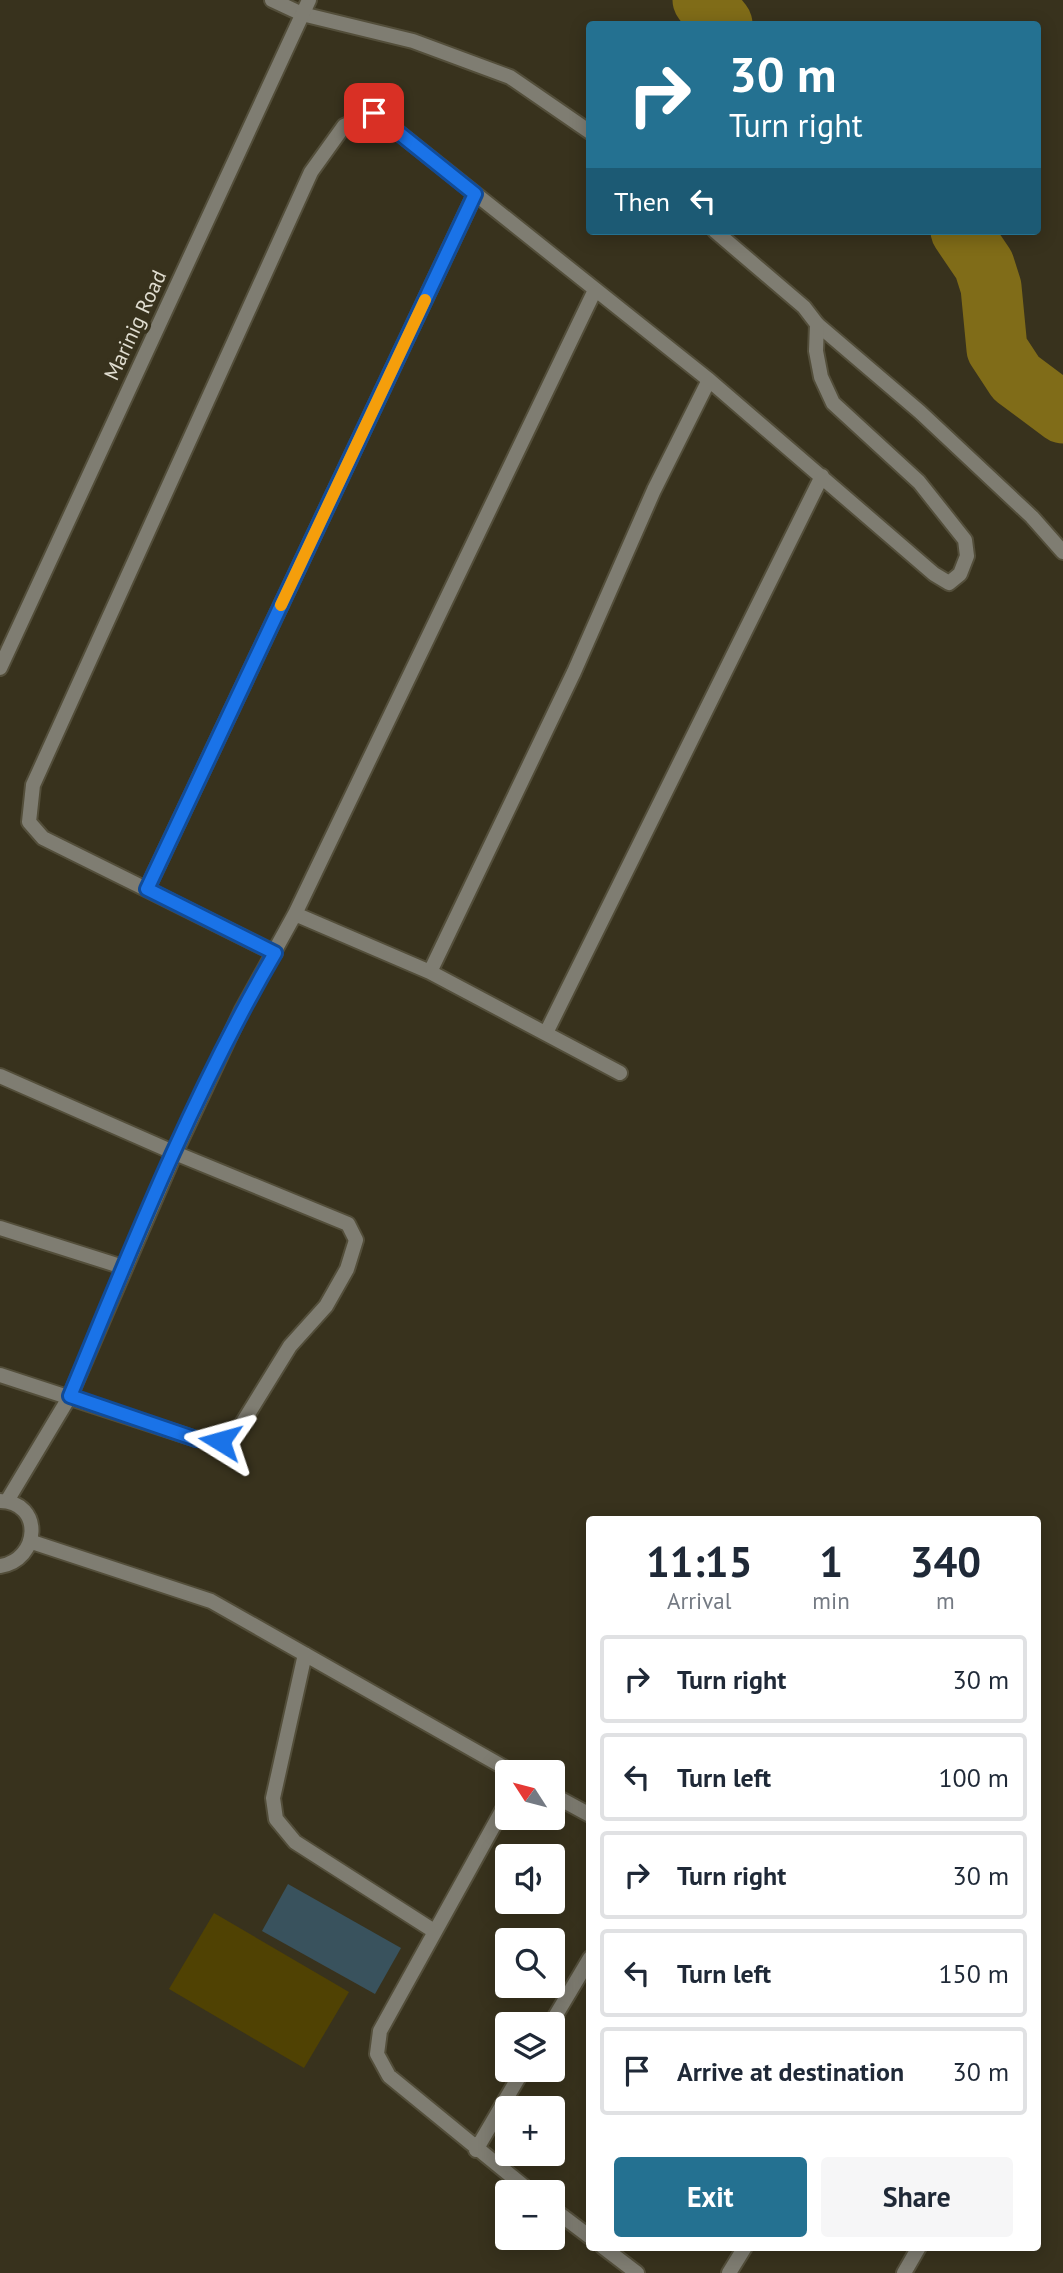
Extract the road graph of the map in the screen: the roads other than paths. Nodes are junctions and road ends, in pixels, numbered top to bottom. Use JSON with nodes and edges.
{"nodes":[{"id":1,"x":272,"y":0,"type":"edge"},
{"id":2,"x":309,"y":0,"type":"edge"},
{"id":3,"x":302,"y":14,"type":"junction"},
{"id":4,"x":586,"y":129,"type":"edge"},
{"id":5,"x":475,"y":194,"type":"junction"},
{"id":6,"x":720,"y":235,"type":"edge"},
{"id":7,"x":595,"y":290,"type":"junction"},
{"id":8,"x":817,"y":324,"type":"junction"},
{"id":9,"x":709,"y":380,"type":"junction"},
{"id":10,"x":822,"y":476,"type":"junction"},
{"id":11,"x":1063,"y":551,"type":"edge"},
{"id":12,"x":0,"y":668,"type":"edge"},
{"id":13,"x":147,"y":889,"type":"junction"},
{"id":14,"x":295,"y":914,"type":"junction"},
{"id":15,"x":275,"y":953,"type":"junction"},
{"id":16,"x":430,"y":972,"type":"junction"},
{"id":17,"x":546,"y":1033,"type":"junction"},
{"id":18,"x":620,"y":1073,"type":"dead end"},
{"id":19,"x":0,"y":1076,"type":"edge"},
{"id":20,"x":175,"y":1153,"type":"junction"},
{"id":21,"x":0,"y":1228,"type":"edge"},
{"id":22,"x":123,"y":1267,"type":"junction"},
{"id":23,"x":0,"y":1375,"type":"edge"},
{"id":24,"x":70,"y":1396,"type":"junction"},
{"id":25,"x":4,"y":1501,"type":"edge"},
{"id":26,"x":32,"y":1542,"type":"junction"},
{"id":27,"x":0,"y":1566,"type":"edge"},
{"id":28,"x":305,"y":1654,"type":"junction"},
{"id":29,"x":495,"y":1762,"type":"edge"},
{"id":30,"x":565,"y":1801,"type":"edge"},
{"id":31,"x":586,"y":1813,"type":"edge"},
{"id":32,"x":495,"y":1823,"type":"edge"},
{"id":33,"x":434,"y":1931,"type":"junction"},
{"id":34,"x":586,"y":1965,"type":"edge"},
{"id":35,"x":558,"y":2012,"type":"edge"},
{"id":36,"x":516,"y":2082,"type":"edge"},
{"id":37,"x":476,"y":2150,"type":"junction"},
{"id":38,"x":515,"y":2180,"type":"edge"},
{"id":39,"x":565,"y":2218,"type":"edge"},
{"id":40,"x":586,"y":2234,"type":"edge"},
{"id":41,"x":608,"y":2251,"type":"edge"},
{"id":42,"x":743,"y":2251,"type":"edge"},
{"id":43,"x":917,"y":2251,"type":"edge"},
{"id":44,"x":637,"y":2273,"type":"edge"},
{"id":45,"x":729,"y":2273,"type":"edge"},
{"id":46,"x":904,"y":2273,"type":"edge"}],
"edges":[{"from":1,"to":3,"type":"street"},
{"from":2,"to":3,"type":"street","name":"Marinig Road"},
{"from":3,"to":4,"type":"street"},
{"from":3,"to":12,"type":"street","name":"Marinig Road"},
{"from":5,"to":7,"type":"street"},
{"from":5,"to":13,"type":"street"},
{"from":5,"to":13,"type":"street"},
{"from":6,"to":8,"type":"street"},
{"from":7,"to":9,"type":"street"},
{"from":7,"to":14,"type":"street"},
{"from":8,"to":10,"type":"street"},
{"from":8,"to":11,"type":"street"},
{"from":9,"to":10,"type":"street"},
{"from":9,"to":16,"type":"street"},
{"from":10,"to":17,"type":"street"},
{"from":13,"to":15,"type":"street"},
{"from":14,"to":15,"type":"street"},
{"from":14,"to":16,"type":"street"},
{"from":15,"to":20,"type":"street"},
{"from":16,"to":17,"type":"street"},
{"from":17,"to":18,"type":"street"},
{"from":19,"to":20,"type":"street"},
{"from":20,"to":22,"type":"street"},
{"from":20,"to":24,"type":"street"},
{"from":21,"to":22,"type":"street"},
{"from":22,"to":24,"type":"street"},
{"from":23,"to":24,"type":"street"},
{"from":24,"to":25,"type":"street"},
{"from":25,"to":26,"type":"street"},
{"from":26,"to":27,"type":"street"},
{"from":26,"to":28,"type":"street"},
{"from":28,"to":29,"type":"street"},
{"from":28,"to":33,"type":"street"},
{"from":30,"to":31,"type":"street"},
{"from":32,"to":33,"type":"street"},
{"from":33,"to":37,"type":"street"},
{"from":34,"to":35,"type":"street"},
{"from":36,"to":37,"type":"street"},
{"from":37,"to":38,"type":"street"},
{"from":39,"to":40,"type":"street"},
{"from":41,"to":44,"type":"street"},
{"from":42,"to":45,"type":"street"},
{"from":43,"to":46,"type":"street"}]}
